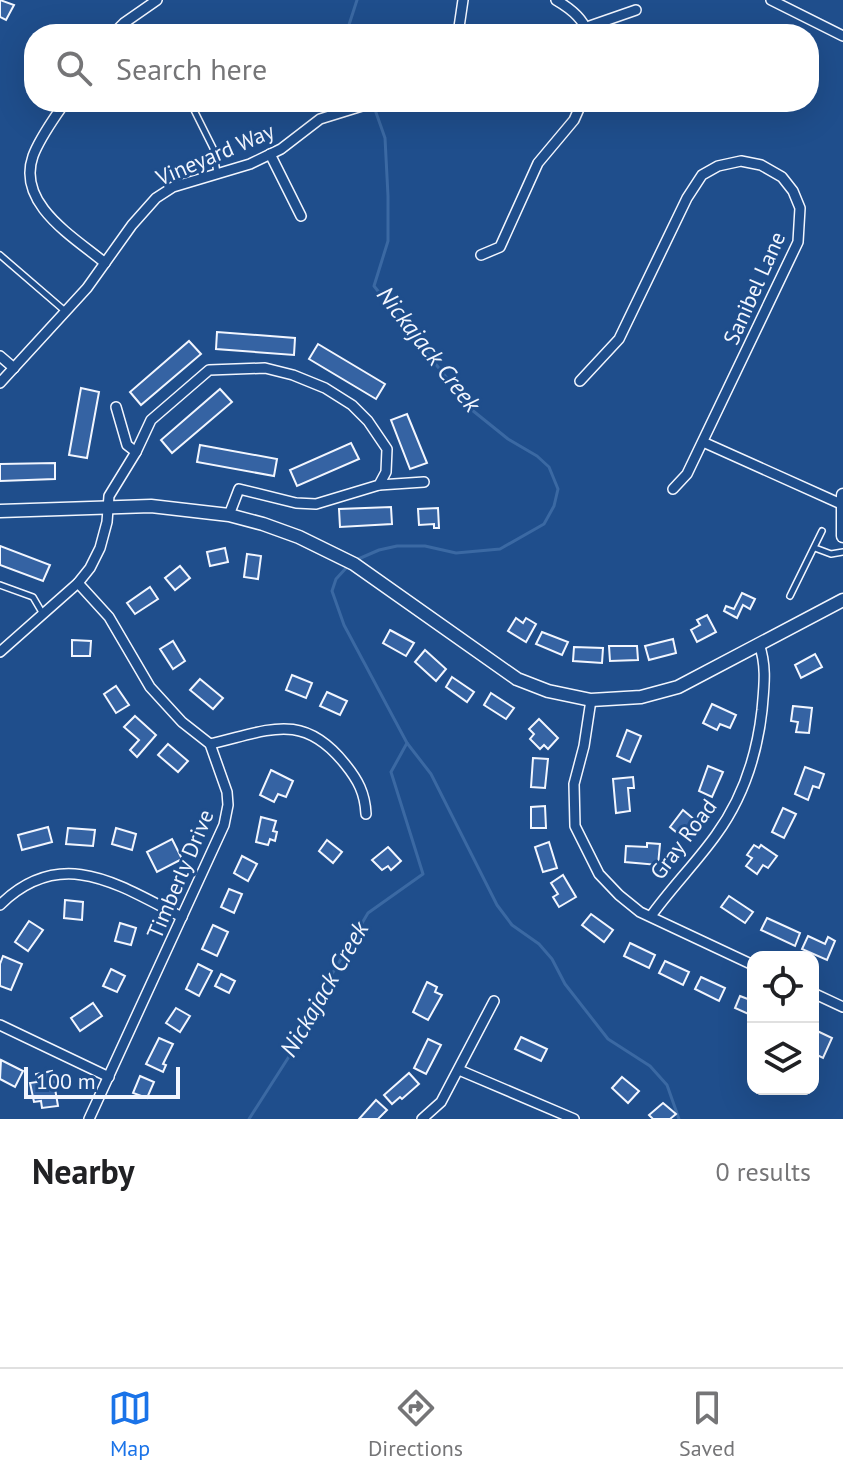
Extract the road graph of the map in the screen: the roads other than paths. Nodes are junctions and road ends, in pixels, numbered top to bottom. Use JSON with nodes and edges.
{"nodes":[{"id":1,"x":157,"y":0,"type":"edge"},
{"id":2,"x":463,"y":0,"type":"edge"},
{"id":3,"x":556,"y":0,"type":"edge"},
{"id":4,"x":771,"y":0,"type":"edge"},
{"id":5,"x":636,"y":10,"type":"dead end"},
{"id":6,"x":123,"y":24,"type":"edge"},
{"id":7,"x":459,"y":24,"type":"edge"},
{"id":8,"x":581,"y":24,"type":"edge"},
{"id":9,"x":603,"y":24,"type":"edge"},
{"id":10,"x":843,"y":36,"type":"edge"},
{"id":11,"x":59,"y":112,"type":"edge"},
{"id":12,"x":195,"y":112,"type":"edge"},
{"id":13,"x":343,"y":112,"type":"edge"},
{"id":14,"x":578,"y":112,"type":"edge"},
{"id":15,"x":270,"y":154,"type":"junction"},
{"id":16,"x":217,"y":174,"type":"junction"},
{"id":17,"x":301,"y":216,"type":"dead end"},
{"id":18,"x":0,"y":255,"type":"edge"},
{"id":19,"x":481,"y":255,"type":"dead end"},
{"id":20,"x":105,"y":263,"type":"junction"},
{"id":21,"x":65,"y":312,"type":"junction"},
{"id":22,"x":0,"y":356,"type":"edge"},
{"id":23,"x":14,"y":368,"type":"junction"},
{"id":24,"x":580,"y":381,"type":"dead end"},
{"id":25,"x":0,"y":383,"type":"edge"},
{"id":26,"x":116,"y":407,"type":"dead end"},
{"id":27,"x":703,"y":442,"type":"junction"},
{"id":28,"x":136,"y":452,"type":"junction"},
{"id":29,"x":424,"y":482,"type":"dead end"},
{"id":30,"x":379,"y":485,"type":"junction"},
{"id":31,"x":673,"y":489,"type":"dead end"},
{"id":32,"x":842,"y":500,"type":"edge"},
{"id":33,"x":108,"y":507,"type":"junction"},
{"id":34,"x":0,"y":511,"type":"edge"},
{"id":35,"x":229,"y":515,"type":"junction"},
{"id":36,"x":822,"y":531,"type":"dead end"},
{"id":37,"x":843,"y":536,"type":"edge"},
{"id":38,"x":815,"y":548,"type":"junction"},
{"id":39,"x":843,"y":552,"type":"edge"},
{"id":40,"x":78,"y":583,"type":"junction"},
{"id":41,"x":0,"y":585,"type":"edge"},
{"id":42,"x":790,"y":596,"type":"dead end"},
{"id":43,"x":843,"y":600,"type":"edge"},
{"id":44,"x":44,"y":615,"type":"junction"},
{"id":45,"x":759,"y":644,"type":"junction"},
{"id":46,"x":0,"y":652,"type":"edge"},
{"id":47,"x":591,"y":700,"type":"junction"},
{"id":48,"x":210,"y":744,"type":"junction"},
{"id":49,"x":366,"y":814,"type":"dead end"},
{"id":50,"x":0,"y":905,"type":"edge"},
{"id":51,"x":651,"y":916,"type":"junction"},
{"id":52,"x":182,"y":917,"type":"junction"},
{"id":53,"x":747,"y":962,"type":"edge"},
{"id":54,"x":819,"y":996,"type":"edge"},
{"id":55,"x":494,"y":1001,"type":"dead end"},
{"id":56,"x":843,"y":1007,"type":"edge"},
{"id":57,"x":0,"y":1025,"type":"edge"},
{"id":58,"x":459,"y":1070,"type":"junction"},
{"id":59,"x":109,"y":1077,"type":"junction"},
{"id":60,"x":89,"y":1119,"type":"edge"},
{"id":61,"x":422,"y":1119,"type":"edge"},
{"id":62,"x":574,"y":1119,"type":"edge"}],
"edges":[{"from":1,"to":6,"type":"street"},
{"from":2,"to":7,"type":"street"},
{"from":3,"to":8,"type":"street"},
{"from":4,"to":10,"type":"street"},
{"from":5,"to":9,"type":"street"},
{"from":11,"to":20,"type":"street"},
{"from":12,"to":16,"type":"lane"},
{"from":13,"to":15,"type":"street","name":"Vineyard Way"},
{"from":14,"to":19,"type":"street"},
{"from":15,"to":16,"type":"street","name":"Vineyard Way"},
{"from":15,"to":17,"type":"street"},
{"from":16,"to":20,"type":"street","name":"Vineyard Way"},
{"from":18,"to":21,"type":"lane"},
{"from":20,"to":21,"type":"street","name":"Vineyard Way"},
{"from":21,"to":23,"type":"street","name":"Vineyard Way"},
{"from":22,"to":23,"type":"street"},
{"from":23,"to":25,"type":"street","name":"Vineyard Way"},
{"from":24,"to":27,"type":"street","name":"Sanibel Lane"},
{"from":26,"to":28,"type":"street"},
{"from":27,"to":31,"type":"street","name":"Sanibel Lane"},
{"from":27,"to":32,"type":"street"},
{"from":28,"to":30,"type":"street"},
{"from":28,"to":33,"type":"street"},
{"from":29,"to":30,"type":"street"},
{"from":30,"to":35,"type":"street"},
{"from":32,"to":37,"type":"street"},
{"from":33,"to":34,"type":"street"},
{"from":33,"to":35,"type":"street"},
{"from":33,"to":40,"type":"street"},
{"from":35,"to":47,"type":"street"},
{"from":36,"to":38,"type":"lane"},
{"from":38,"to":39,"type":"lane"},
{"from":38,"to":42,"type":"lane"},
{"from":40,"to":44,"type":"street"},
{"from":40,"to":48,"type":"street"},
{"from":41,"to":44,"type":"lane"},
{"from":43,"to":45,"type":"street"},
{"from":44,"to":46,"type":"street"},
{"from":45,"to":47,"type":"street"},
{"from":45,"to":51,"type":"street","name":"Gray Road"},
{"from":47,"to":51,"type":"street"},
{"from":48,"to":49,"type":"street"},
{"from":48,"to":52,"type":"street","name":"Timberly Drive"},
{"from":50,"to":52,"type":"street"},
{"from":51,"to":53,"type":"street"},
{"from":52,"to":59,"type":"street","name":"Timberly Drive"},
{"from":54,"to":56,"type":"street"},
{"from":55,"to":58,"type":"street"},
{"from":57,"to":59,"type":"street"},
{"from":58,"to":61,"type":"street"},
{"from":58,"to":62,"type":"street"},
{"from":59,"to":60,"type":"street","name":"Timberly Drive"}]}
